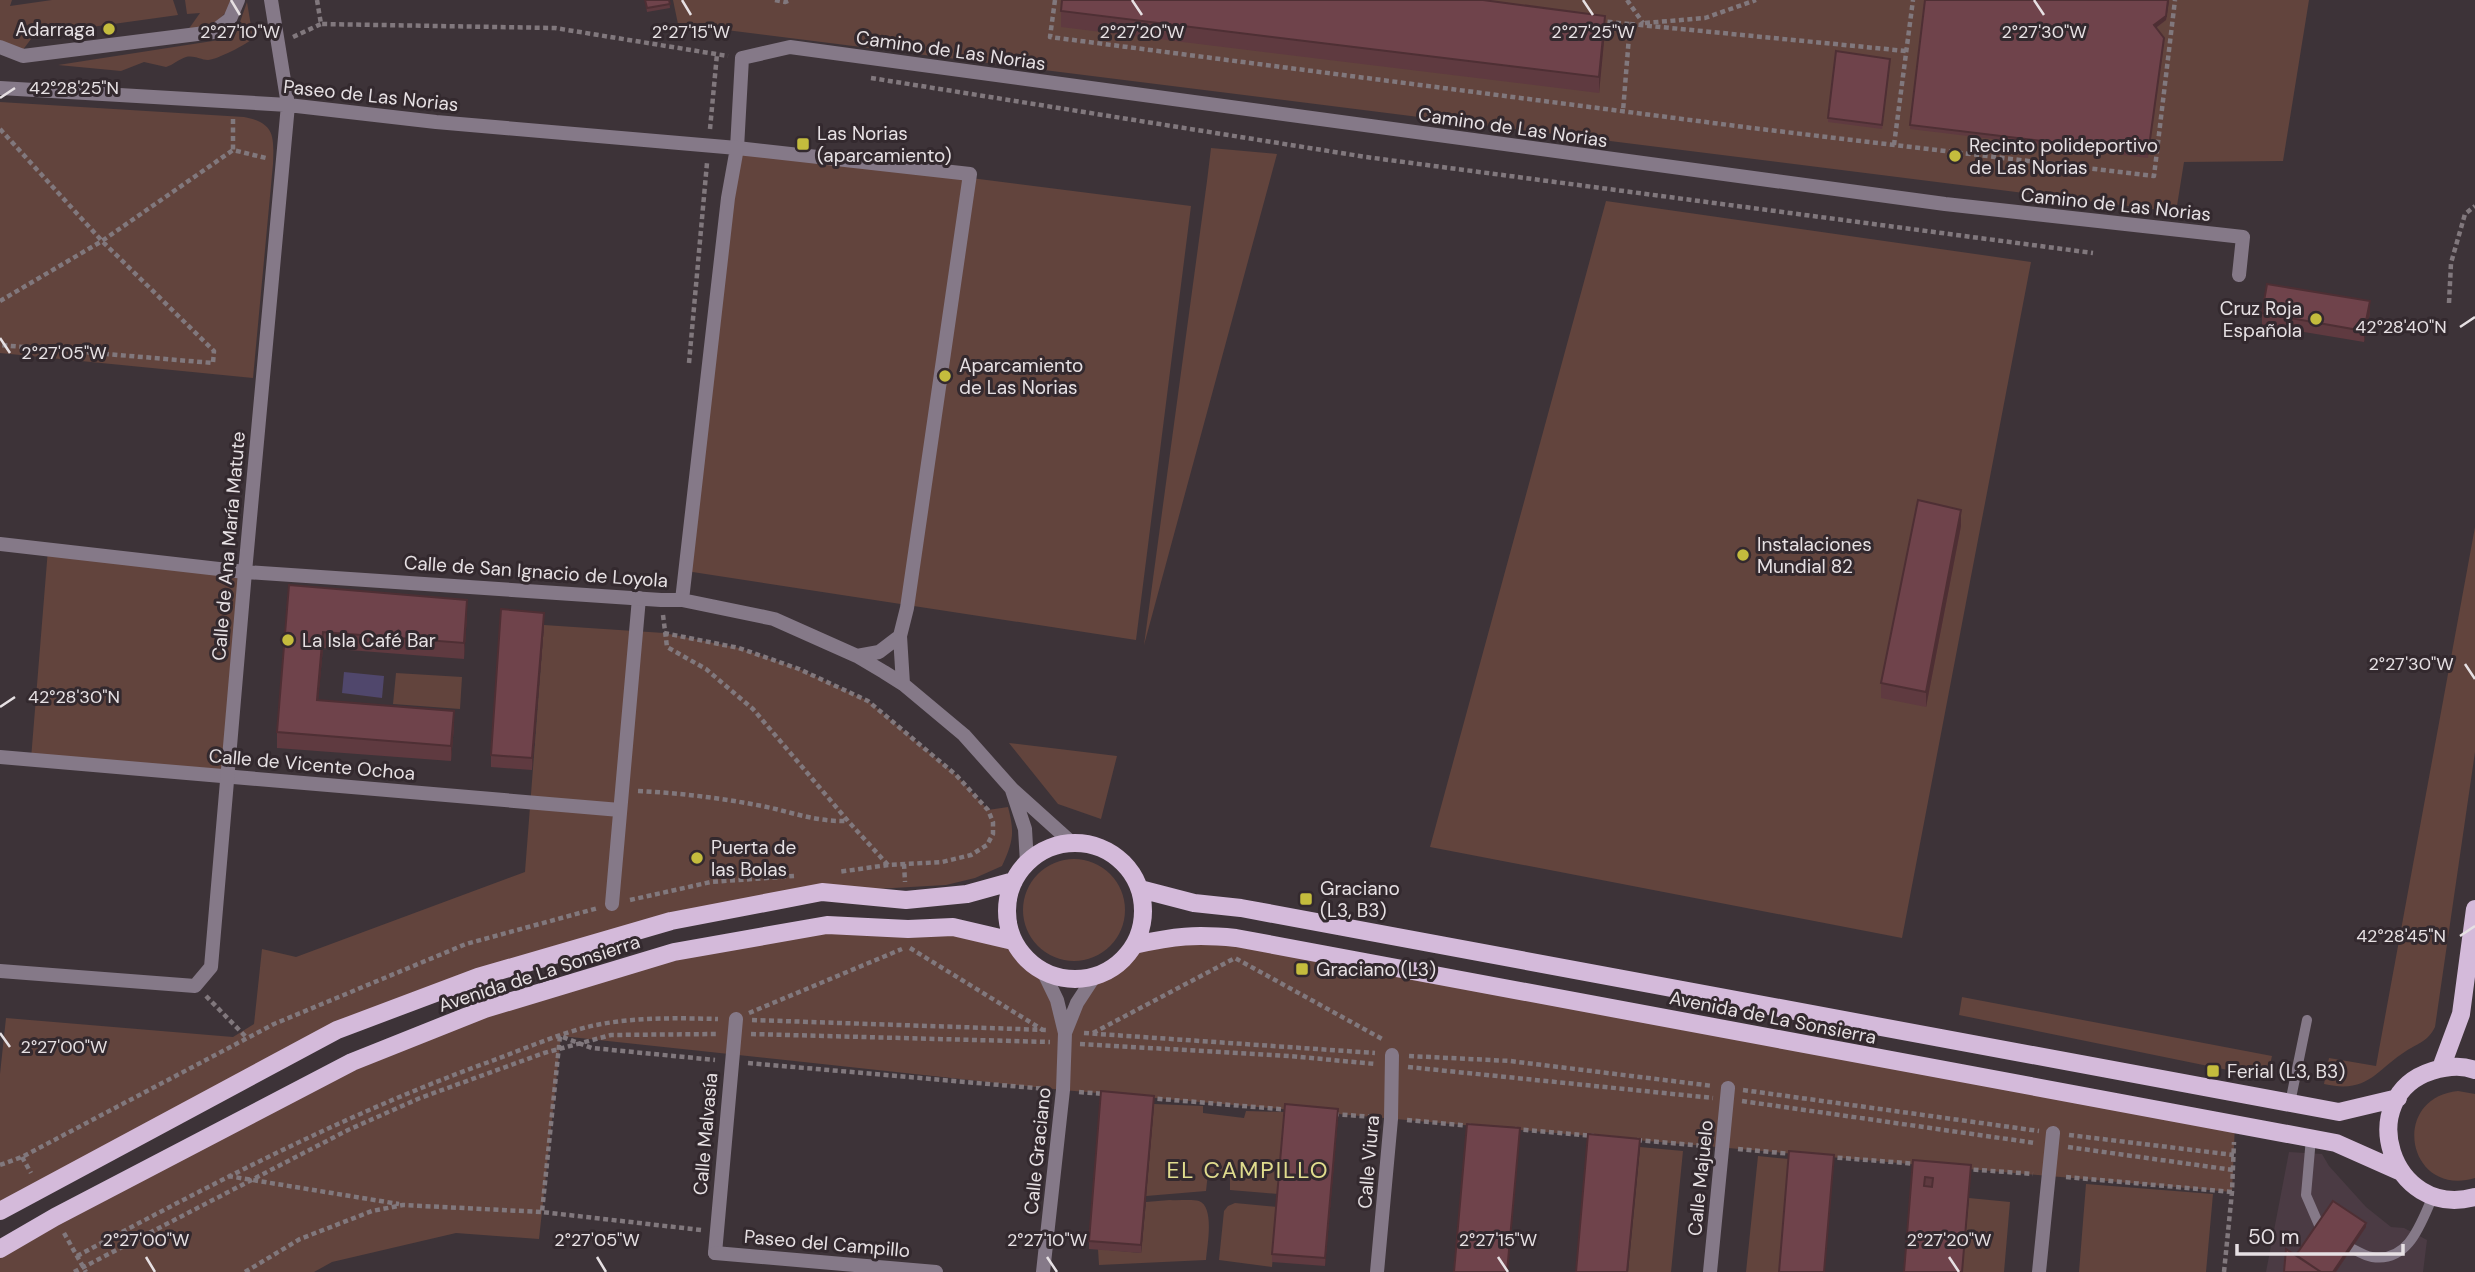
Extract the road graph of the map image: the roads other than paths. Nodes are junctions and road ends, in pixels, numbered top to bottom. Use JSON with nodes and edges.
{"nodes":[{"id":1,"x":238,"y":0,"type":"edge"},
{"id":2,"x":271,"y":0,"type":"edge"},
{"id":3,"x":0,"y":47,"type":"edge"},
{"id":4,"x":0,"y":88,"type":"edge"},
{"id":5,"x":288,"y":105,"type":"junction"},
{"id":6,"x":737,"y":148,"type":"junction"},
{"id":7,"x":2239,"y":275,"type":"dead end"},
{"id":8,"x":0,"y":544,"type":"edge"},
{"id":9,"x":245,"y":572,"type":"junction"},
{"id":10,"x":639,"y":598,"type":"junction"},
{"id":11,"x":682,"y":600,"type":"junction"},
{"id":12,"x":900,"y":636,"type":"junction"},
{"id":13,"x":857,"y":656,"type":"junction"},
{"id":14,"x":902,"y":684,"type":"junction"},
{"id":15,"x":0,"y":757,"type":"edge"},
{"id":16,"x":228,"y":776,"type":"junction"},
{"id":17,"x":1012,"y":789,"type":"junction"},
{"id":18,"x":620,"y":810,"type":"junction"},
{"id":19,"x":1072,"y":843,"type":"junction"},
{"id":20,"x":1027,"y":863,"type":"junction"},
{"id":21,"x":1014,"y":881,"type":"junction"},
{"id":22,"x":1140,"y":889,"type":"junction"},
{"id":23,"x":612,"y":904,"type":"dead end"},
{"id":24,"x":2475,"y":909,"type":"edge"},
{"id":25,"x":1013,"y":941,"type":"junction"},
{"id":26,"x":1134,"y":945,"type":"junction"},
{"id":27,"x":0,"y":971,"type":"edge"},
{"id":28,"x":1043,"y":971,"type":"junction"},
{"id":29,"x":1094,"y":977,"type":"junction"},
{"id":30,"x":2308,"y":1020,"type":"dead end"},
{"id":31,"x":735,"y":1026,"type":"road end"},
{"id":32,"x":1065,"y":1038,"type":"junction"},
{"id":33,"x":1395,"y":1053,"type":"road end"},
{"id":34,"x":2441,"y":1068,"type":"junction"},
{"id":35,"x":2475,"y":1070,"type":"edge"},
{"id":36,"x":1728,"y":1094,"type":"road end"},
{"id":37,"x":2398,"y":1098,"type":"junction"},
{"id":38,"x":2290,"y":1103,"type":"junction"},
{"id":39,"x":2311,"y":1138,"type":"junction"},
{"id":40,"x":2053,"y":1139,"type":"road end"},
{"id":41,"x":2399,"y":1171,"type":"junction"},
{"id":42,"x":2433,"y":1196,"type":"junction"},
{"id":43,"x":2475,"y":1197,"type":"edge"},
{"id":44,"x":0,"y":1211,"type":"edge"},
{"id":45,"x":2319,"y":1225,"type":"edge"},
{"id":46,"x":2351,"y":1248,"type":"edge"},
{"id":47,"x":0,"y":1249,"type":"edge"},
{"id":48,"x":715,"y":1253,"type":"joint"},
{"id":49,"x":936,"y":1272,"type":"edge"},
{"id":50,"x":1044,"y":1272,"type":"edge"},
{"id":51,"x":1377,"y":1272,"type":"edge"},
{"id":52,"x":1710,"y":1272,"type":"edge"},
{"id":53,"x":2039,"y":1272,"type":"edge"}],
"edges":[{"from":1,"to":3,"type":"street"},
{"from":2,"to":5,"type":"street","name":"Calle de Ana María Matute"},
{"from":4,"to":5,"type":"street","name":"Paseo de Las Norias"},
{"from":5,"to":6,"type":"street","name":"Paseo de Las Norias"},
{"from":5,"to":9,"type":"street","name":"Calle de Ana María Matute"},
{"from":6,"to":7,"type":"street","name":"Camino de Las Norias"},
{"from":6,"to":11,"type":"street"},
{"from":6,"to":12,"type":"street","name":"Paseo de Las Norias"},
{"from":8,"to":9,"type":"street","name":"Calle de San Ignacio de Loyola"},
{"from":9,"to":10,"type":"street","name":"Calle de San Ignacio de Loyola"},
{"from":9,"to":16,"type":"street","name":"Calle de Ana María Matute"},
{"from":10,"to":11,"type":"street","name":"Calle de San Ignacio de Loyola"},
{"from":10,"to":18,"type":"street"},
{"from":11,"to":13,"type":"street","name":"Calle de San Ignacio de Loyola"},
{"from":12,"to":13,"type":"street"},
{"from":12,"to":14,"type":"street"},
{"from":13,"to":14,"type":"street","name":"Calle de San Ignacio de Loyola"},
{"from":14,"to":17,"type":"street","name":"Calle de San Ignacio de Loyola"},
{"from":15,"to":16,"type":"street","name":"Calle de Vicente Ochoa"},
{"from":16,"to":18,"type":"street","name":"Calle de Vicente Ochoa"},
{"from":16,"to":27,"type":"street","name":"Calle de Ana María Matute"},
{"from":17,"to":19,"type":"street","name":"Calle de San Ignacio de Loyola"},
{"from":17,"to":20,"type":"street","name":"Calle de San Ignacio de Loyola"},
{"from":18,"to":23,"type":"street"},
{"from":19,"to":20,"type":"main road"},
{"from":19,"to":22,"type":"main road"},
{"from":20,"to":21,"type":"main road"},
{"from":21,"to":25,"type":"main road"},
{"from":21,"to":44,"type":"main road","name":"Avenida de La Sonsierra"},
{"from":22,"to":26,"type":"main road"},
{"from":22,"to":38,"type":"main road","name":"Avenida de La Sonsierra"},
{"from":24,"to":34,"type":"main road"},
{"from":25,"to":28,"type":"main road"},
{"from":25,"to":47,"type":"main road","name":"Avenida de La Sonsierra"},
{"from":26,"to":29,"type":"main road"},
{"from":26,"to":39,"type":"main road","name":"Avenida de La Sonsierra"},
{"from":28,"to":29,"type":"main road"},
{"from":28,"to":32,"type":"street","name":"Calle Graciano"},
{"from":29,"to":32,"type":"street","name":"Calle Graciano"},
{"from":30,"to":38,"type":"lane"},
{"from":31,"to":48,"type":"street","name":"Calle Malvasía"},
{"from":32,"to":50,"type":"street","name":"Calle Graciano"},
{"from":33,"to":51,"type":"street","name":"Calle Viura"},
{"from":34,"to":35,"type":"main road"},
{"from":34,"to":37,"type":"main road"},
{"from":36,"to":52,"type":"street","name":"Calle Majuelo"},
{"from":37,"to":38,"type":"main road","name":"Avenida de La Sonsierra"},
{"from":37,"to":41,"type":"main road"},
{"from":39,"to":41,"type":"main road","name":"Avenida de La Sonsierra"},
{"from":39,"to":45,"type":"lane"},
{"from":40,"to":53,"type":"street"},
{"from":41,"to":42,"type":"main road","name":"Avenida de La Sonsierra"},
{"from":42,"to":43,"type":"main road"},
{"from":42,"to":46,"type":"lane"},
{"from":48,"to":49,"type":"street","name":"Paseo del Campillo"}]}
